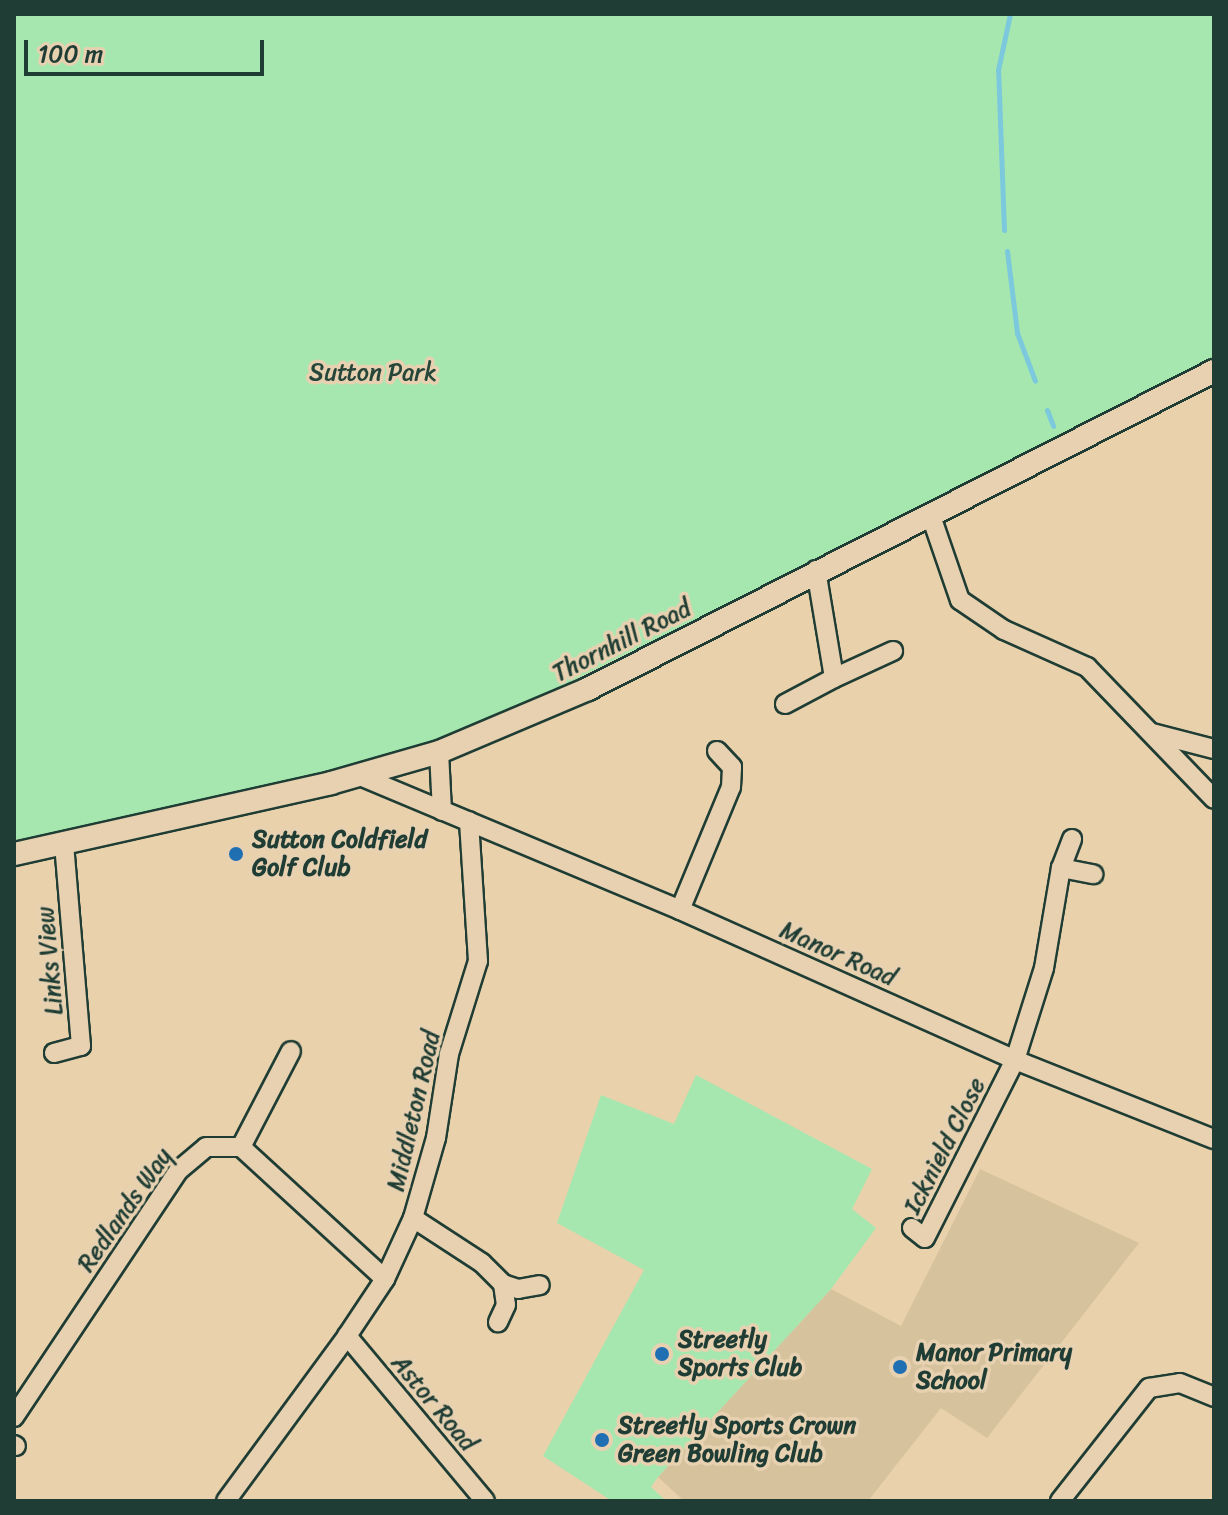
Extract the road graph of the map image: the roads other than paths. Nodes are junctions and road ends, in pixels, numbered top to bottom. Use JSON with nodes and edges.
{"nodes":[{"id":1,"x":1214,"y":371,"type":"edge"},
{"id":2,"x":931,"y":516,"type":"junction"},
{"id":3,"x":816,"y":570,"type":"junction"},
{"id":4,"x":893,"y":651,"type":"dead end"},
{"id":5,"x":834,"y":678,"type":"junction"},
{"id":6,"x":785,"y":704,"type":"dead end"},
{"id":7,"x":1152,"y":733,"type":"junction"},
{"id":8,"x":1214,"y":749,"type":"edge"},
{"id":9,"x":717,"y":751,"type":"dead end"},
{"id":10,"x":439,"y":752,"type":"junction"},
{"id":11,"x":360,"y":776,"type":"junction"},
{"id":12,"x":1214,"y":799,"type":"edge"},
{"id":13,"x":442,"y":811,"type":"junction"},
{"id":14,"x":469,"y":821,"type":"junction"},
{"id":15,"x":1072,"y":839,"type":"dead end"},
{"id":16,"x":64,"y":844,"type":"junction"},
{"id":17,"x":14,"y":854,"type":"edge"},
{"id":18,"x":1061,"y":868,"type":"junction"},
{"id":19,"x":1093,"y":874,"type":"dead end"},
{"id":20,"x":680,"y":910,"type":"junction"},
{"id":21,"x":291,"y":1051,"type":"dead end"},
{"id":22,"x":54,"y":1053,"type":"dead end"},
{"id":23,"x":1015,"y":1060,"type":"junction"},
{"id":24,"x":1214,"y":1139,"type":"edge"},
{"id":25,"x":241,"y":1147,"type":"junction"},
{"id":26,"x":413,"y":1218,"type":"junction"},
{"id":27,"x":912,"y":1228,"type":"dead end"},
{"id":28,"x":385,"y":1279,"type":"junction"},
{"id":29,"x":503,"y":1284,"type":"junction"},
{"id":30,"x":540,"y":1285,"type":"dead end"},
{"id":31,"x":498,"y":1322,"type":"dead end"},
{"id":32,"x":347,"y":1336,"type":"junction"},
{"id":33,"x":1214,"y":1397,"type":"edge"},
{"id":34,"x":14,"y":1417,"type":"edge"},
{"id":35,"x":226,"y":1501,"type":"edge"},
{"id":36,"x":485,"y":1501,"type":"edge"},
{"id":37,"x":1060,"y":1501,"type":"edge"}],
"edges":[{"from":1,"to":2,"type":"main road","name":"Thornhill Road"},
{"from":2,"to":3,"type":"main road","name":"Thornhill Road"},
{"from":2,"to":7,"type":"street"},
{"from":3,"to":5,"type":"street"},
{"from":3,"to":10,"type":"main road","name":"Thornhill Road"},
{"from":4,"to":5,"type":"street"},
{"from":5,"to":6,"type":"street"},
{"from":7,"to":8,"type":"street"},
{"from":7,"to":12,"type":"street"},
{"from":9,"to":20,"type":"street"},
{"from":10,"to":11,"type":"main road","name":"Thornhill Road"},
{"from":10,"to":13,"type":"street"},
{"from":11,"to":13,"type":"street","name":"Manor Road"},
{"from":11,"to":16,"type":"main road","name":"Thornhill Road"},
{"from":13,"to":14,"type":"street","name":"Manor Road"},
{"from":14,"to":20,"type":"street","name":"Manor Road"},
{"from":14,"to":26,"type":"street","name":"Middleton Road"},
{"from":15,"to":18,"type":"street"},
{"from":16,"to":17,"type":"main road","name":"Thornhill Road"},
{"from":16,"to":22,"type":"street","name":"Links View"},
{"from":18,"to":19,"type":"street"},
{"from":18,"to":23,"type":"street"},
{"from":20,"to":23,"type":"street","name":"Manor Road"},
{"from":21,"to":25,"type":"street"},
{"from":23,"to":24,"type":"street","name":"Manor Road"},
{"from":23,"to":27,"type":"street","name":"Icknield Close"},
{"from":25,"to":28,"type":"street"},
{"from":25,"to":34,"type":"street","name":"Redlands Way"},
{"from":26,"to":28,"type":"street","name":"Middleton Road"},
{"from":26,"to":29,"type":"street"},
{"from":28,"to":32,"type":"street","name":"Middleton Road"},
{"from":29,"to":30,"type":"street"},
{"from":29,"to":31,"type":"street"},
{"from":32,"to":35,"type":"street","name":"Middleton Road"},
{"from":32,"to":36,"type":"street","name":"Astor Road"},
{"from":33,"to":37,"type":"street"}]}
